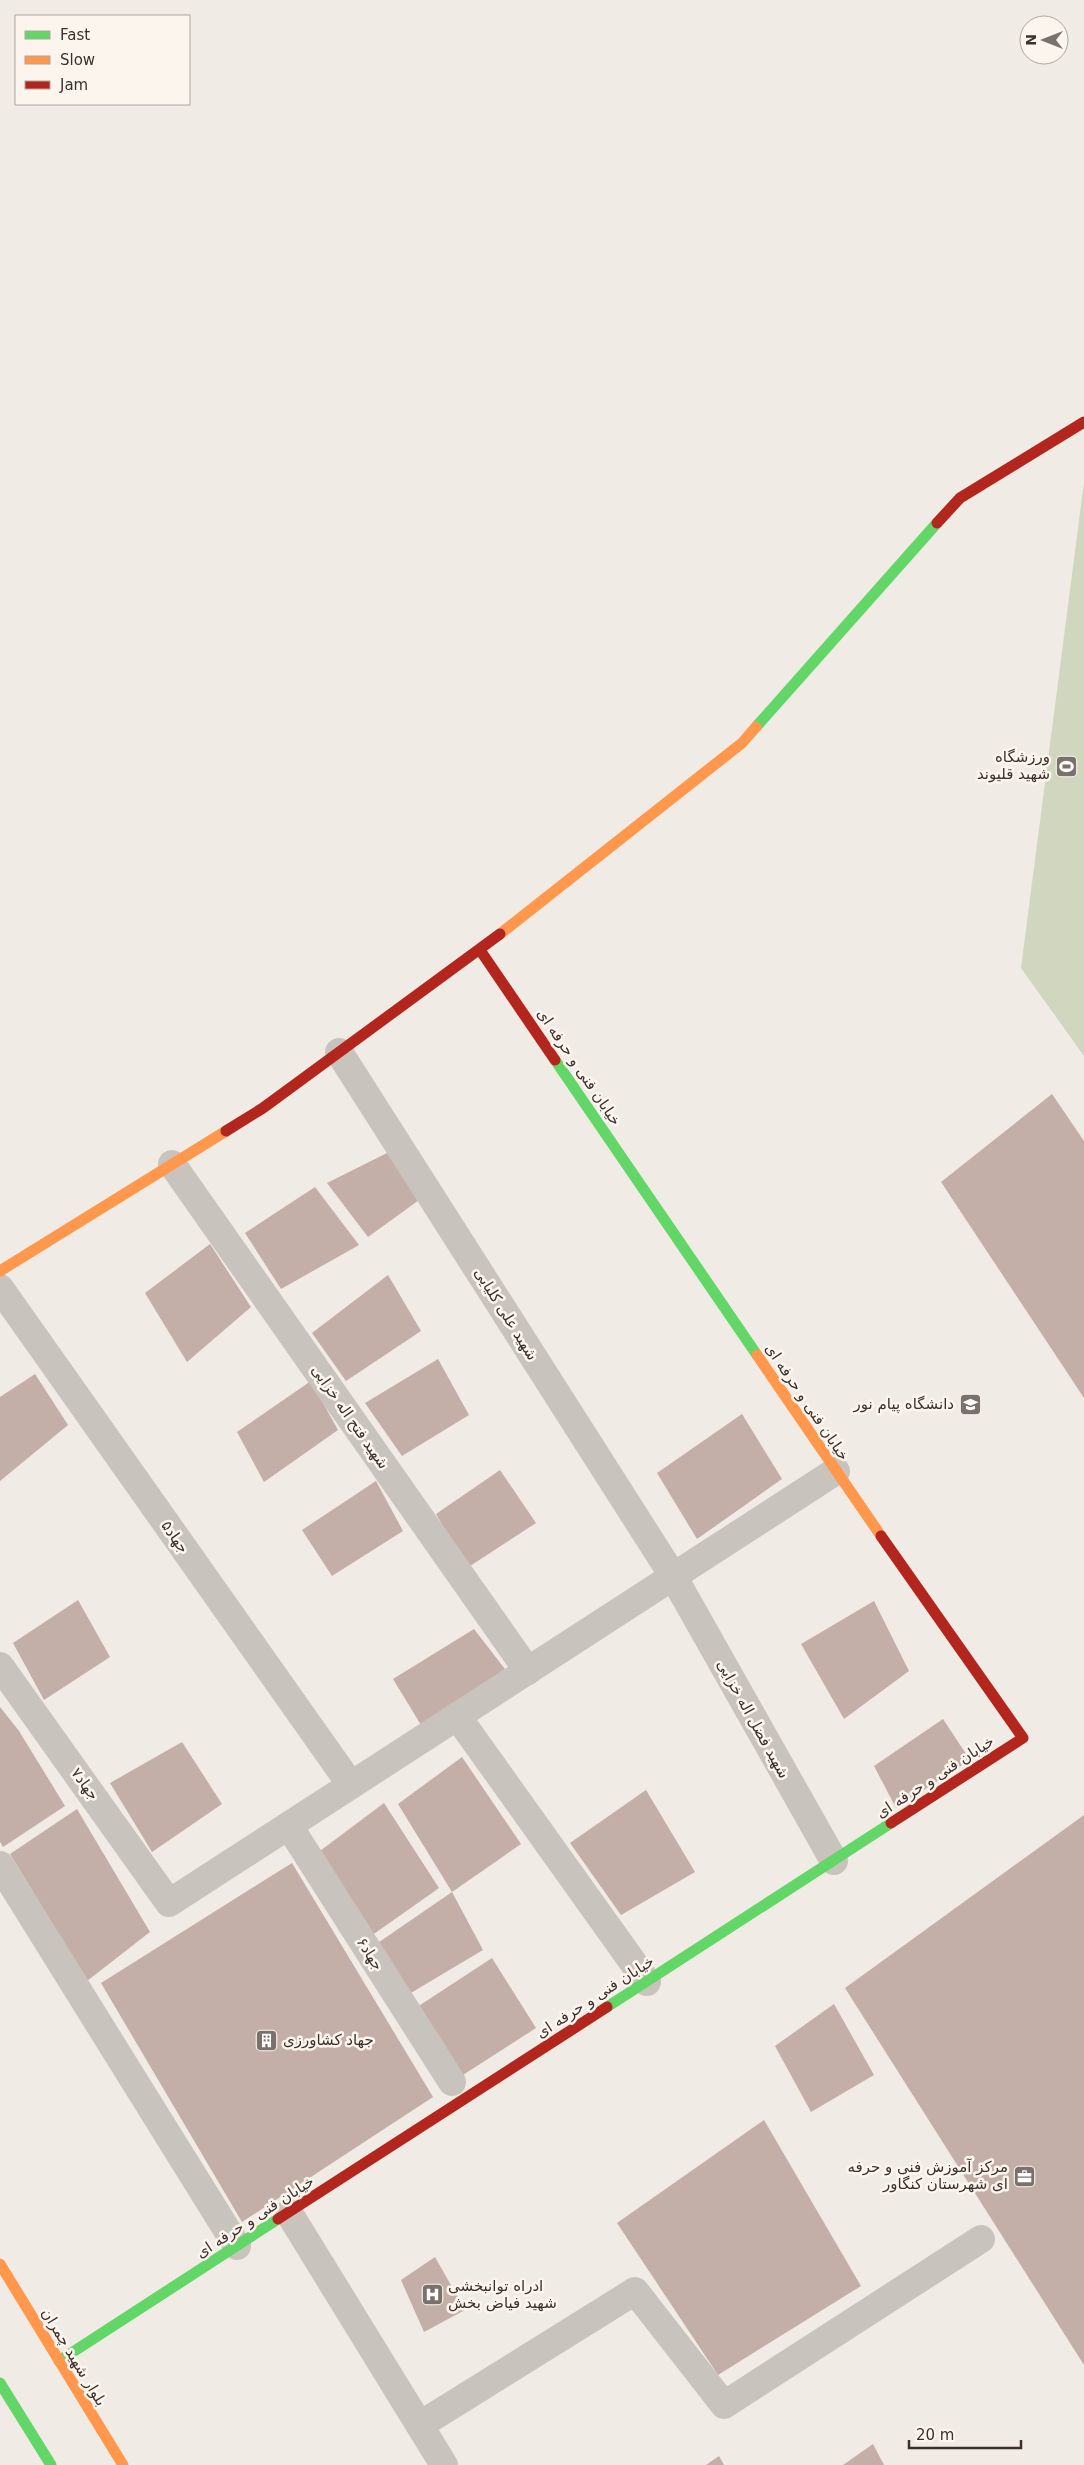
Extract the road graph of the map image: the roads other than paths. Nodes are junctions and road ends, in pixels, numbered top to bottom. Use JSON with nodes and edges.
{"nodes":[{"id":1,"x":1084,"y":422,"type":"edge"},
{"id":2,"x":480,"y":950,"type":"junction"},
{"id":3,"x":339,"y":1052,"type":"junction"},
{"id":4,"x":172,"y":1164,"type":"junction"},
{"id":5,"x":0,"y":1271,"type":"edge"},
{"id":6,"x":0,"y":1288,"type":"edge"},
{"id":7,"x":836,"y":1471,"type":"junction"},
{"id":8,"x":673,"y":1576,"type":"junction"},
{"id":9,"x":0,"y":1666,"type":"edge"},
{"id":10,"x":528,"y":1671,"type":"junction"},
{"id":11,"x":457,"y":1716,"type":"junction"},
{"id":12,"x":351,"y":1785,"type":"junction"},
{"id":13,"x":289,"y":1826,"type":"junction"},
{"id":14,"x":834,"y":1861,"type":"junction"},
{"id":15,"x":0,"y":1865,"type":"edge"},
{"id":16,"x":647,"y":1982,"type":"junction"},
{"id":17,"x":452,"y":2082,"type":"dead end"},
{"id":18,"x":289,"y":2213,"type":"junction"},
{"id":19,"x":981,"y":2239,"type":"dead end"},
{"id":20,"x":237,"y":2246,"type":"junction"},
{"id":21,"x":0,"y":2264,"type":"edge"},
{"id":22,"x":59,"y":2361,"type":"junction"},
{"id":23,"x":0,"y":2382,"type":"edge"},
{"id":24,"x":420,"y":2425,"type":"junction"},
{"id":25,"x":51,"y":2465,"type":"edge"},
{"id":26,"x":123,"y":2465,"type":"edge"},
{"id":27,"x":444,"y":2465,"type":"edge"}],
"edges":[{"from":1,"to":2,"type":"street"},
{"from":2,"to":3,"type":"street"},
{"from":2,"to":7,"type":"street","name":"خیابان فنی و حرفه ای"},
{"from":3,"to":4,"type":"street"},
{"from":3,"to":8,"type":"street","name":"شهید علی کلیایی"},
{"from":4,"to":5,"type":"street"},
{"from":4,"to":10,"type":"street","name":"شهید فتح اله خزایی"},
{"from":6,"to":12,"type":"street","name":"جهاد۵"},
{"from":7,"to":8,"type":"street"},
{"from":7,"to":14,"type":"street","name":"خیابان فنی و حرفه ای"},
{"from":8,"to":10,"type":"street"},
{"from":8,"to":14,"type":"street","name":"شهید فضل اله خزایی"},
{"from":9,"to":13,"type":"street","name":"جهاد۷"},
{"from":10,"to":11,"type":"street"},
{"from":11,"to":12,"type":"street"},
{"from":11,"to":16,"type":"street"},
{"from":12,"to":13,"type":"street"},
{"from":13,"to":17,"type":"street","name":"جهاد۶"},
{"from":14,"to":16,"type":"street","name":"خیابان فنی و حرفه ای"},
{"from":15,"to":20,"type":"street"},
{"from":16,"to":18,"type":"street","name":"خیابان فنی و حرفه ای"},
{"from":18,"to":20,"type":"street","name":"خیابان فنی و حرفه ای"},
{"from":18,"to":24,"type":"street"},
{"from":19,"to":24,"type":"street"},
{"from":20,"to":22,"type":"street","name":"خیابان فنی و حرفه ای"},
{"from":21,"to":22,"type":"street","name":"بلوار شهید چمران"},
{"from":22,"to":26,"type":"street","name":"بلوار شهید چمران"},
{"from":23,"to":25,"type":"street"},
{"from":24,"to":27,"type":"street"}]}
